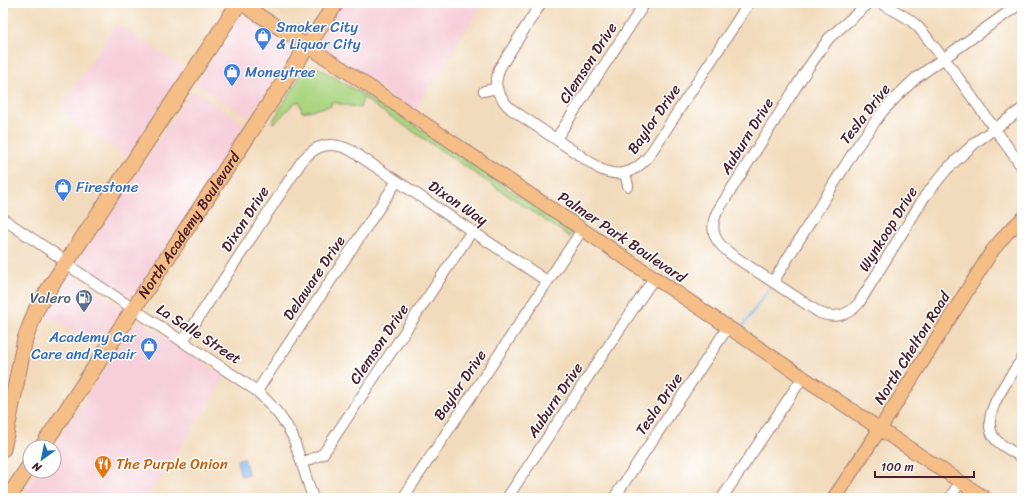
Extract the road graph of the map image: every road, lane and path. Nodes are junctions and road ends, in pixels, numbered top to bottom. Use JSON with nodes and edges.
{"nodes":[{"id":1,"x":239,"y":3,"type":"edge"},
{"id":2,"x":336,"y":3,"type":"edge"},
{"id":3,"x":541,"y":3,"type":"edge"},
{"id":4,"x":645,"y":3,"type":"edge"},
{"id":5,"x":749,"y":3,"type":"edge"},
{"id":6,"x":869,"y":3,"type":"edge"},
{"id":7,"x":880,"y":3,"type":"edge"},
{"id":8,"x":894,"y":3,"type":"edge"},
{"id":9,"x":1021,"y":3,"type":"edge"},
{"id":10,"x":307,"y":46,"type":"junction"},
{"id":11,"x":944,"y":58,"type":"junction"},
{"id":12,"x":496,"y":88,"type":"junction"},
{"id":13,"x":484,"y":91,"type":"dead end"},
{"id":14,"x":1022,"y":109,"type":"edge"},
{"id":15,"x":995,"y":128,"type":"junction"},
{"id":16,"x":556,"y":139,"type":"junction"},
{"id":17,"x":352,"y":151,"type":"joint"},
{"id":18,"x":1022,"y":167,"type":"edge"},
{"id":19,"x":624,"y":173,"type":"junction"},
{"id":20,"x":397,"y":181,"type":"junction"},
{"id":21,"x":628,"y":186,"type":"dead end"},
{"id":22,"x":3,"y":219,"type":"edge"},
{"id":23,"x":1022,"y":219,"type":"edge"},
{"id":24,"x":582,"y":230,"type":"junction"},
{"id":25,"x":472,"y":231,"type":"junction"},
{"id":26,"x":66,"y":264,"type":"junction"},
{"id":27,"x":654,"y":278,"type":"junction"},
{"id":28,"x":548,"y":281,"type":"junction"},
{"id":29,"x":773,"y":282,"type":"junction"},
{"id":30,"x":133,"y":309,"type":"junction"},
{"id":31,"x":728,"y":327,"type":"junction"},
{"id":32,"x":182,"y":341,"type":"junction"},
{"id":33,"x":1022,"y":359,"type":"edge"},
{"id":34,"x":803,"y":377,"type":"junction"},
{"id":35,"x":257,"y":392,"type":"junction"},
{"id":36,"x":880,"y":429,"type":"junction"},
{"id":37,"x":47,"y":439,"type":"edge"},
{"id":38,"x":3,"y":449,"type":"edge"},
{"id":39,"x":1022,"y":457,"type":"edge"},
{"id":40,"x":302,"y":463,"type":"junction"},
{"id":41,"x":22,"y":477,"type":"edge"},
{"id":42,"x":960,"y":482,"type":"junction"},
{"id":43,"x":8,"y":498,"type":"edge"},
{"id":44,"x":313,"y":498,"type":"edge"},
{"id":45,"x":403,"y":498,"type":"edge"},
{"id":46,"x":508,"y":498,"type":"edge"},
{"id":47,"x":614,"y":498,"type":"edge"},
{"id":48,"x":722,"y":498,"type":"edge"},
{"id":49,"x":834,"y":498,"type":"edge"},
{"id":50,"x":950,"y":498,"type":"edge"},
{"id":51,"x":985,"y":498,"type":"edge"}],
"edges":[{"from":1,"to":10,"type":"main road","name":"Palmer Park Boulevard"},
{"from":1,"to":26,"type":"highway"},
{"from":2,"to":10,"type":"highway","name":"North Academy Boulevard"},
{"from":3,"to":12,"type":"street"},
{"from":4,"to":16,"type":"street","name":"Clemson Drive"},
{"from":5,"to":19,"type":"street","name":"Baylor Drive"},
{"from":6,"to":29,"type":"street","name":"Auburn Drive"},
{"from":7,"to":11,"type":"street"},
{"from":8,"to":11,"type":"street"},
{"from":9,"to":11,"type":"street","name":"Tesla Drive"},
{"from":10,"to":24,"type":"main road","name":"Palmer Park Boulevard"},
{"from":10,"to":30,"type":"highway","name":"North Academy Boulevard"},
{"from":11,"to":15,"type":"street"},
{"from":11,"to":29,"type":"street","name":"Tesla Drive"},
{"from":12,"to":13,"type":"street"},
{"from":12,"to":16,"type":"street","name":"Baylor Drive"},
{"from":14,"to":15,"type":"street","name":"Wynkoop Drive"},
{"from":15,"to":18,"type":"street"},
{"from":15,"to":29,"type":"street","name":"Wynkoop Drive"},
{"from":16,"to":19,"type":"street","name":"Baylor Drive"},
{"from":17,"to":20,"type":"street","name":"Dixon Way"},
{"from":17,"to":32,"type":"street","name":"Dixon Drive"},
{"from":19,"to":21,"type":"street"},
{"from":20,"to":25,"type":"street","name":"Dixon Way"},
{"from":20,"to":35,"type":"street","name":"Delaware Drive"},
{"from":22,"to":26,"type":"street","name":"La Salle Street"},
{"from":23,"to":36,"type":"main road","name":"North Chelton Road"},
{"from":24,"to":27,"type":"main road","name":"Palmer Park Boulevard"},
{"from":24,"to":28,"type":"street","name":"Baylor Drive"},
{"from":25,"to":28,"type":"street","name":"Dixon Way"},
{"from":25,"to":40,"type":"street","name":"Clemson Drive"},
{"from":26,"to":30,"type":"street","name":"La Salle Street"},
{"from":26,"to":38,"type":"highway"},
{"from":27,"to":31,"type":"main road","name":"Palmer Park Boulevard"},
{"from":27,"to":46,"type":"street","name":"Auburn Drive"},
{"from":28,"to":45,"type":"street","name":"Baylor Drive"},
{"from":30,"to":32,"type":"street","name":"La Salle Street"},
{"from":30,"to":37,"type":"highway","name":"North Academy Boulevard"},
{"from":31,"to":34,"type":"main road","name":"Palmer Park Boulevard"},
{"from":31,"to":47,"type":"street","name":"Tesla Drive"},
{"from":32,"to":35,"type":"street","name":"La Salle Street"},
{"from":33,"to":39,"type":"street"},
{"from":34,"to":36,"type":"main road","name":"Palmer Park Boulevard"},
{"from":34,"to":48,"type":"street"},
{"from":35,"to":40,"type":"street","name":"La Salle Street"},
{"from":36,"to":42,"type":"main road","name":"Palmer Park Boulevard"},
{"from":36,"to":49,"type":"main road","name":"North Chelton Road"},
{"from":40,"to":44,"type":"street","name":"La Salle Street"},
{"from":41,"to":43,"type":"highway"},
{"from":42,"to":50,"type":"street"},
{"from":42,"to":51,"type":"main road","name":"Palmer Park Boulevard"}]}
